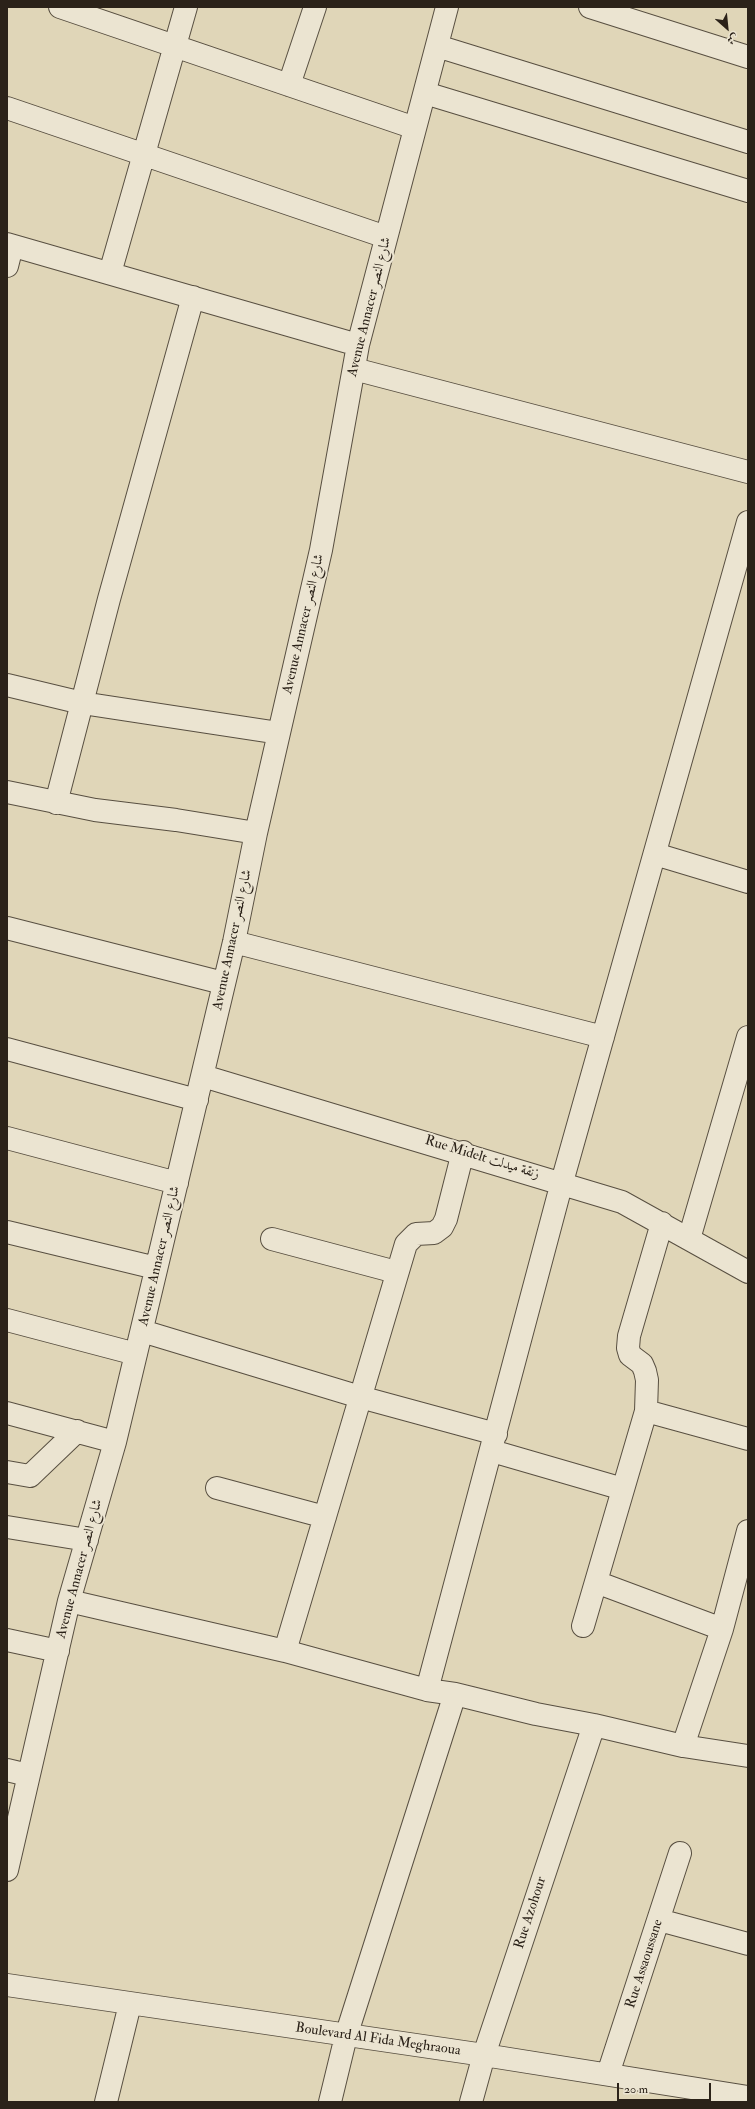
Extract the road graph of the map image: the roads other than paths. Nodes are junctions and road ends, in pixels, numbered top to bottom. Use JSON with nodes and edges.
{"nodes":[{"id":1,"x":60,"y":7,"type":"edge"},
{"id":2,"x":186,"y":7,"type":"edge"},
{"id":3,"x":315,"y":7,"type":"edge"},
{"id":4,"x":447,"y":7,"type":"edge"},
{"id":5,"x":590,"y":7,"type":"edge"},
{"id":6,"x":175,"y":46,"type":"junction"},
{"id":7,"x":437,"y":46,"type":"junction"},
{"id":8,"x":748,"y":57,"type":"edge"},
{"id":9,"x":289,"y":85,"type":"junction"},
{"id":10,"x":425,"y":93,"type":"junction"},
{"id":11,"x":7,"y":108,"type":"edge"},
{"id":12,"x":415,"y":128,"type":"junction"},
{"id":13,"x":748,"y":142,"type":"edge"},
{"id":14,"x":144,"y":154,"type":"junction"},
{"id":15,"x":748,"y":191,"type":"edge"},
{"id":16,"x":386,"y":237,"type":"junction"},
{"id":17,"x":9,"y":252,"type":"edge"},
{"id":18,"x":110,"y":273,"type":"junction"},
{"id":19,"x":193,"y":297,"type":"junction"},
{"id":20,"x":358,"y":345,"type":"junction"},
{"id":21,"x":354,"y":369,"type":"junction"},
{"id":22,"x":748,"y":472,"type":"edge"},
{"id":23,"x":748,"y":522,"type":"edge"},
{"id":24,"x":7,"y":685,"type":"edge"},
{"id":25,"x":82,"y":703,"type":"junction"},
{"id":26,"x":279,"y":733,"type":"junction"},
{"id":27,"x":7,"y":792,"type":"edge"},
{"id":28,"x":56,"y":803,"type":"junction"},
{"id":29,"x":256,"y":833,"type":"junction"},
{"id":30,"x":655,"y":854,"type":"junction"},
{"id":31,"x":748,"y":882,"type":"edge"},
{"id":32,"x":7,"y":928,"type":"edge"},
{"id":33,"x":234,"y":942,"type":"junction"},
{"id":34,"x":223,"y":983,"type":"junction"},
{"id":35,"x":603,"y":1037,"type":"junction"},
{"id":36,"x":748,"y":1037,"type":"edge"},
{"id":37,"x":7,"y":1049,"type":"edge"},
{"id":38,"x":203,"y":1076,"type":"junction"},
{"id":39,"x":197,"y":1100,"type":"junction"},
{"id":40,"x":7,"y":1138,"type":"edge"},
{"id":41,"x":463,"y":1152,"type":"junction"},
{"id":42,"x":562,"y":1182,"type":"junction"},
{"id":43,"x":177,"y":1183,"type":"junction"},
{"id":44,"x":662,"y":1223,"type":"junction"},
{"id":45,"x":7,"y":1232,"type":"edge"},
{"id":46,"x":272,"y":1239,"type":"dead end"},
{"id":47,"x":689,"y":1239,"type":"junction"},
{"id":48,"x":156,"y":1268,"type":"junction"},
{"id":49,"x":396,"y":1272,"type":"junction"},
{"id":50,"x":748,"y":1272,"type":"edge"},
{"id":51,"x":7,"y":1320,"type":"edge"},
{"id":52,"x":142,"y":1331,"type":"junction"},
{"id":53,"x":136,"y":1354,"type":"junction"},
{"id":54,"x":360,"y":1397,"type":"junction"},
{"id":55,"x":646,"y":1411,"type":"junction"},
{"id":56,"x":7,"y":1413,"type":"edge"},
{"id":57,"x":77,"y":1431,"type":"junction"},
{"id":58,"x":748,"y":1439,"type":"edge"},
{"id":59,"x":115,"y":1442,"type":"junction"},
{"id":60,"x":494,"y":1443,"type":"junction"},
{"id":61,"x":7,"y":1472,"type":"edge"},
{"id":62,"x":217,"y":1488,"type":"dead end"},
{"id":63,"x":623,"y":1489,"type":"junction"},
{"id":64,"x":325,"y":1518,"type":"junction"},
{"id":65,"x":7,"y":1527,"type":"edge"},
{"id":66,"x":747,"y":1538,"type":"edge"},
{"id":67,"x":87,"y":1540,"type":"junction"},
{"id":68,"x":596,"y":1582,"type":"junction"},
{"id":69,"x":69,"y":1601,"type":"junction"},
{"id":70,"x":583,"y":1626,"type":"dead end"},
{"id":71,"x":722,"y":1629,"type":"junction"},
{"id":72,"x":7,"y":1640,"type":"edge"},
{"id":73,"x":58,"y":1651,"type":"junction"},
{"id":74,"x":284,"y":1651,"type":"junction"},
{"id":75,"x":427,"y":1690,"type":"junction"},
{"id":76,"x":455,"y":1694,"type":"junction"},
{"id":77,"x":594,"y":1725,"type":"junction"},
{"id":78,"x":683,"y":1746,"type":"junction"},
{"id":79,"x":748,"y":1756,"type":"edge"},
{"id":80,"x":7,"y":1770,"type":"edge"},
{"id":81,"x":28,"y":1775,"type":"junction"},
{"id":82,"x":680,"y":1853,"type":"dead end"},
{"id":83,"x":7,"y":1870,"type":"edge"},
{"id":84,"x":659,"y":1920,"type":"junction"},
{"id":85,"x":748,"y":1944,"type":"edge"},
{"id":86,"x":7,"y":1985,"type":"edge"},
{"id":87,"x":130,"y":2004,"type":"junction"},
{"id":88,"x":346,"y":2036,"type":"junction"},
{"id":89,"x":484,"y":2055,"type":"junction"},
{"id":90,"x":608,"y":2074,"type":"junction"},
{"id":91,"x":748,"y":2097,"type":"edge"},
{"id":92,"x":106,"y":2102,"type":"edge"},
{"id":93,"x":330,"y":2102,"type":"edge"},
{"id":94,"x":471,"y":2102,"type":"edge"}],
"edges":[{"from":1,"to":6,"type":"street"},
{"from":2,"to":6,"type":"street"},
{"from":3,"to":9,"type":"street"},
{"from":4,"to":7,"type":"street","name":"Avenue Annacer شارع النصر"},
{"from":5,"to":8,"type":"street"},
{"from":6,"to":9,"type":"street"},
{"from":6,"to":14,"type":"street"},
{"from":7,"to":10,"type":"street","name":"Avenue Annacer شارع النصر"},
{"from":7,"to":13,"type":"street"},
{"from":9,"to":12,"type":"street"},
{"from":10,"to":12,"type":"street","name":"Avenue Annacer شارع النصر"},
{"from":10,"to":15,"type":"street"},
{"from":11,"to":14,"type":"street"},
{"from":12,"to":16,"type":"street","name":"Avenue Annacer شارع النصر"},
{"from":14,"to":16,"type":"street"},
{"from":14,"to":18,"type":"street"},
{"from":16,"to":20,"type":"street","name":"Avenue Annacer شارع النصر"},
{"from":17,"to":18,"type":"street"},
{"from":18,"to":19,"type":"street"},
{"from":19,"to":20,"type":"street"},
{"from":19,"to":25,"type":"street"},
{"from":20,"to":21,"type":"street","name":"Avenue Annacer شارع النصر"},
{"from":21,"to":22,"type":"street"},
{"from":21,"to":26,"type":"street","name":"Avenue Annacer شارع النصر"},
{"from":23,"to":30,"type":"street"},
{"from":24,"to":25,"type":"street"},
{"from":25,"to":26,"type":"street"},
{"from":25,"to":28,"type":"street"},
{"from":26,"to":29,"type":"street","name":"Avenue Annacer شارع النصر"},
{"from":27,"to":28,"type":"street"},
{"from":28,"to":29,"type":"street"},
{"from":29,"to":33,"type":"street","name":"Avenue Annacer شارع النصر"},
{"from":30,"to":31,"type":"street"},
{"from":30,"to":35,"type":"street"},
{"from":32,"to":34,"type":"street"},
{"from":33,"to":34,"type":"street","name":"Avenue Annacer شارع النصر"},
{"from":33,"to":35,"type":"street"},
{"from":34,"to":38,"type":"street","name":"Avenue Annacer شارع النصر"},
{"from":35,"to":42,"type":"street"},
{"from":36,"to":47,"type":"street"},
{"from":37,"to":39,"type":"street"},
{"from":38,"to":39,"type":"street","name":"Avenue Annacer شارع النصر"},
{"from":38,"to":41,"type":"street","name":"Rue Midelt زنقة ميدلت"},
{"from":39,"to":43,"type":"street","name":"Avenue Annacer شارع النصر"},
{"from":40,"to":43,"type":"street"},
{"from":41,"to":42,"type":"street","name":"Rue Midelt زنقة ميدلت"},
{"from":41,"to":49,"type":"street"},
{"from":42,"to":44,"type":"street","name":"Rue Midelt زنقة ميدلت"},
{"from":42,"to":60,"type":"street"},
{"from":43,"to":48,"type":"street","name":"Avenue Annacer شارع النصر"},
{"from":44,"to":47,"type":"street","name":"Rue Midelt زنقة ميدلت"},
{"from":44,"to":55,"type":"street"},
{"from":45,"to":48,"type":"street"},
{"from":46,"to":49,"type":"street"},
{"from":47,"to":50,"type":"street","name":"Rue Midelt زنقة ميدلت"},
{"from":48,"to":52,"type":"street","name":"Avenue Annacer شارع النصر"},
{"from":49,"to":54,"type":"street"},
{"from":51,"to":53,"type":"street"},
{"from":52,"to":53,"type":"street","name":"Avenue Annacer شارع النصر"},
{"from":52,"to":54,"type":"street"},
{"from":53,"to":59,"type":"street","name":"Avenue Annacer شارع النصر"},
{"from":54,"to":60,"type":"street"},
{"from":54,"to":64,"type":"street"},
{"from":55,"to":58,"type":"street"},
{"from":55,"to":63,"type":"street"},
{"from":56,"to":57,"type":"street"},
{"from":57,"to":59,"type":"street"},
{"from":57,"to":61,"type":"street"},
{"from":59,"to":67,"type":"street","name":"Avenue Annacer شارع النصر"},
{"from":60,"to":63,"type":"street"},
{"from":60,"to":75,"type":"street"},
{"from":62,"to":64,"type":"street"},
{"from":63,"to":68,"type":"street"},
{"from":64,"to":74,"type":"street"},
{"from":65,"to":67,"type":"street"},
{"from":66,"to":71,"type":"street"},
{"from":67,"to":69,"type":"street","name":"Avenue Annacer شارع النصر"},
{"from":68,"to":70,"type":"street"},
{"from":68,"to":71,"type":"street"},
{"from":69,"to":73,"type":"street","name":"Avenue Annacer شارع النصر"},
{"from":69,"to":74,"type":"street"},
{"from":71,"to":78,"type":"street"},
{"from":72,"to":73,"type":"street"},
{"from":73,"to":81,"type":"street","name":"Avenue Annacer شارع النصر"},
{"from":74,"to":75,"type":"street"},
{"from":75,"to":76,"type":"street"},
{"from":76,"to":77,"type":"street"},
{"from":76,"to":88,"type":"street"},
{"from":77,"to":78,"type":"street"},
{"from":77,"to":89,"type":"street","name":"Rue Azohour"},
{"from":78,"to":79,"type":"street"},
{"from":80,"to":81,"type":"street"},
{"from":81,"to":83,"type":"street","name":"Avenue Annacer شارع النصر"},
{"from":82,"to":84,"type":"street","name":"Rue Assaoussane"},
{"from":84,"to":85,"type":"street"},
{"from":84,"to":90,"type":"street","name":"Rue Assaoussane"},
{"from":86,"to":87,"type":"street","name":"Boulevard Al Fida Meghraoua"},
{"from":87,"to":88,"type":"street","name":"Boulevard Al Fida Meghraoua"},
{"from":87,"to":92,"type":"street"},
{"from":88,"to":89,"type":"street","name":"Boulevard Al Fida Meghraoua"},
{"from":88,"to":93,"type":"street"},
{"from":89,"to":90,"type":"street","name":"Boulevard Al Fida Meghraoua"},
{"from":89,"to":94,"type":"street","name":"Rue Azohour"},
{"from":90,"to":91,"type":"street","name":"Boulevard Al Fida Meghraoua"}]}
